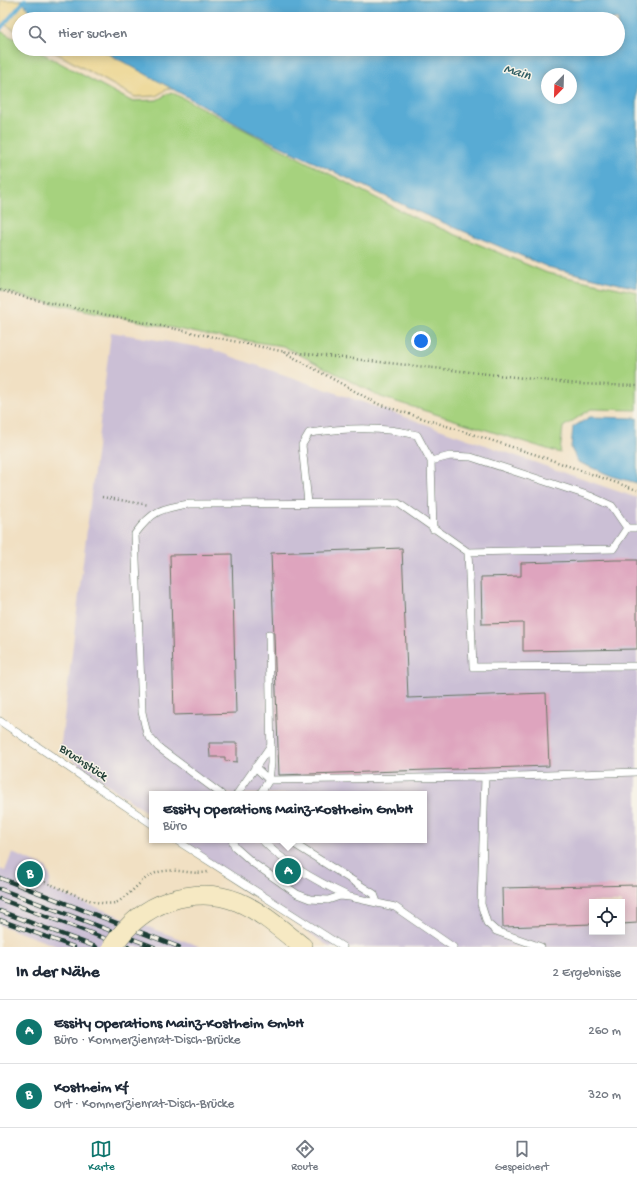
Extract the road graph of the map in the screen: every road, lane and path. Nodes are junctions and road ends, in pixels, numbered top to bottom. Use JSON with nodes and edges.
{"nodes":[{"id":1,"x":0,"y":290,"type":"edge"},
{"id":2,"x":281,"y":351,"type":"junction"},
{"id":3,"x":637,"y":386,"type":"edge"},
{"id":4,"x":431,"y":461,"type":"junction"},
{"id":5,"x":637,"y":490,"type":"edge"},
{"id":6,"x":102,"y":497,"type":"dead end"},
{"id":7,"x":308,"y":503,"type":"junction"},
{"id":8,"x":165,"y":508,"type":"junction"},
{"id":9,"x":627,"y":528,"type":"junction"},
{"id":10,"x":637,"y":528,"type":"edge"},
{"id":11,"x":433,"y":529,"type":"junction"},
{"id":12,"x":468,"y":552,"type":"junction"},
{"id":13,"x":270,"y":634,"type":"dead end"},
{"id":14,"x":637,"y":666,"type":"edge"},
{"id":15,"x":0,"y":721,"type":"edge"},
{"id":16,"x":271,"y":745,"type":"junction"},
{"id":17,"x":255,"y":767,"type":"junction"},
{"id":18,"x":637,"y":772,"type":"edge"},
{"id":19,"x":485,"y":777,"type":"junction"},
{"id":20,"x":269,"y":780,"type":"junction"},
{"id":21,"x":217,"y":791,"type":"edge"},
{"id":22,"x":239,"y":791,"type":"edge"},
{"id":23,"x":262,"y":791,"type":"edge"},
{"id":24,"x":149,"y":822,"type":"edge"},
{"id":25,"x":180,"y":843,"type":"edge"},
{"id":26,"x":233,"y":843,"type":"edge"},
{"id":27,"x":265,"y":843,"type":"edge"},
{"id":28,"x":293,"y":843,"type":"edge"},
{"id":29,"x":223,"y":869,"type":"junction"},
{"id":30,"x":45,"y":882,"type":"dead end"},
{"id":31,"x":350,"y":897,"type":"junction"},
{"id":32,"x":377,"y":902,"type":"junction"},
{"id":33,"x":112,"y":947,"type":"edge"},
{"id":34,"x":303,"y":947,"type":"edge"},
{"id":35,"x":343,"y":947,"type":"edge"},
{"id":36,"x":453,"y":947,"type":"edge"},
{"id":37,"x":542,"y":947,"type":"edge"}],
"edges":[{"from":1,"to":2,"type":"path"},
{"from":2,"to":3,"type":"path"},
{"from":2,"to":5,"type":"path"},
{"from":4,"to":7,"type":"lane"},
{"from":4,"to":9,"type":"lane"},
{"from":4,"to":11,"type":"lane"},
{"from":6,"to":8,"type":"path"},
{"from":7,"to":8,"type":"lane"},
{"from":7,"to":11,"type":"lane"},
{"from":8,"to":21,"type":"lane"},
{"from":9,"to":10,"type":"lane"},
{"from":9,"to":12,"type":"lane"},
{"from":11,"to":12,"type":"lane"},
{"from":12,"to":14,"type":"lane"},
{"from":13,"to":16,"type":"lane"},
{"from":15,"to":24,"type":"lane","name":"Bruchstück"},
{"from":16,"to":17,"type":"lane"},
{"from":16,"to":20,"type":"lane"},
{"from":17,"to":20,"type":"lane"},
{"from":17,"to":22,"type":"lane"},
{"from":18,"to":19,"type":"lane"},
{"from":19,"to":20,"type":"lane"},
{"from":19,"to":37,"type":"lane"},
{"from":20,"to":23,"type":"lane"},
{"from":25,"to":29,"type":"lane"},
{"from":26,"to":31,"type":"lane"},
{"from":27,"to":31,"type":"lane"},
{"from":28,"to":32,"type":"lane"},
{"from":29,"to":30,"type":"path"},
{"from":29,"to":35,"type":"lane"},
{"from":31,"to":32,"type":"lane"},
{"from":32,"to":36,"type":"lane"},
{"from":33,"to":34,"type":"street","bridge":true}]}
